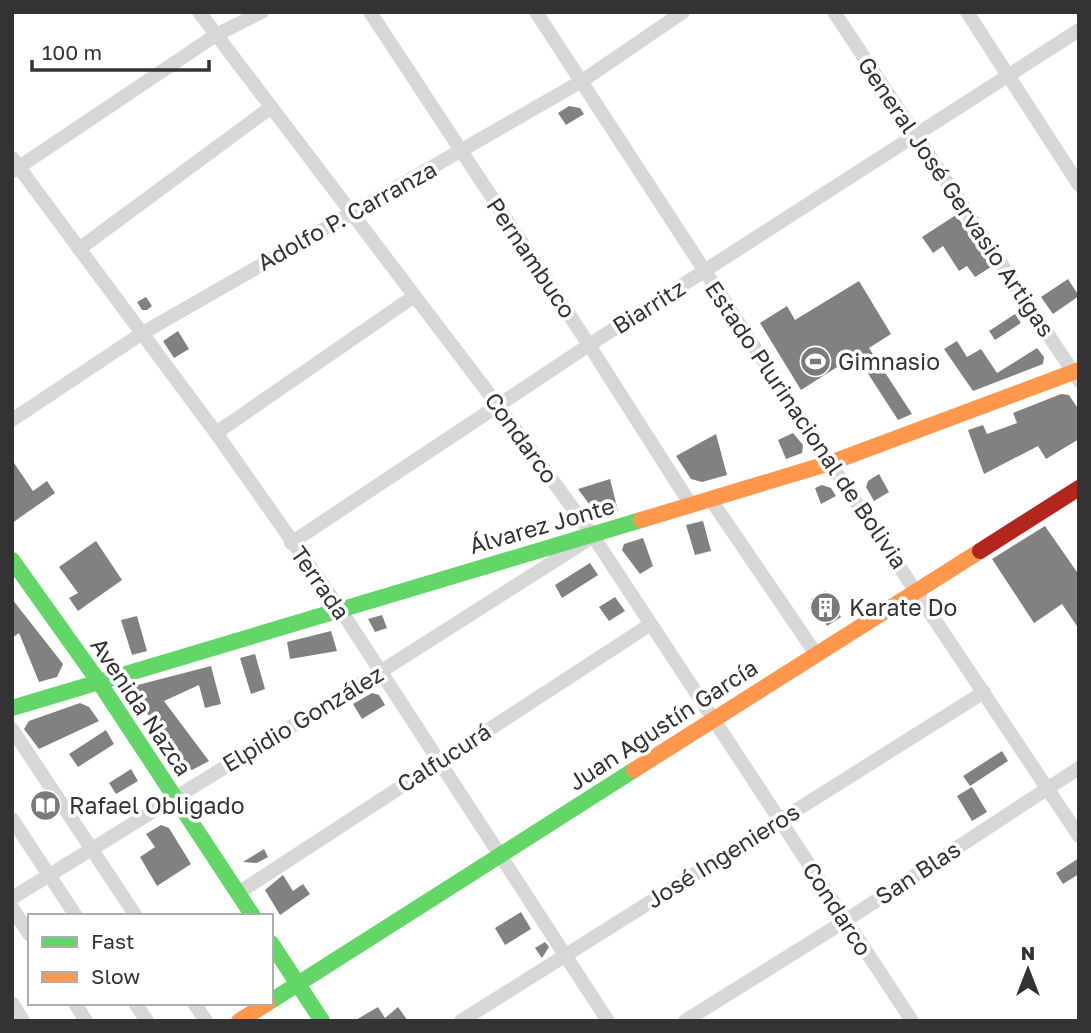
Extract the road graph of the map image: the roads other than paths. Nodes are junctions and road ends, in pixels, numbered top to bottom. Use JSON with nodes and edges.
{"nodes":[{"id":1,"x":199,"y":12,"type":"edge"},
{"id":2,"x":262,"y":12,"type":"edge"},
{"id":3,"x":370,"y":12,"type":"edge"},
{"id":4,"x":536,"y":12,"type":"edge"},
{"id":5,"x":683,"y":12,"type":"edge"},
{"id":6,"x":834,"y":12,"type":"edge"},
{"id":7,"x":967,"y":12,"type":"edge"},
{"id":8,"x":1079,"y":30,"type":"edge"},
{"id":9,"x":216,"y":34,"type":"junction"},
{"id":10,"x":1007,"y":75,"type":"junction"},
{"id":11,"x":582,"y":81,"type":"junction"},
{"id":12,"x":271,"y":108,"type":"junction"},
{"id":13,"x":915,"y":135,"type":"junction"},
{"id":14,"x":461,"y":152,"type":"junction"},
{"id":15,"x":14,"y":165,"type":"edge"},
{"id":16,"x":1079,"y":185,"type":"edge"},
{"id":17,"x":349,"y":212,"type":"junction"},
{"id":18,"x":79,"y":249,"type":"junction"},
{"id":19,"x":705,"y":272,"type":"junction"},
{"id":20,"x":413,"y":297,"type":"junction"},
{"id":21,"x":141,"y":334,"type":"junction"},
{"id":22,"x":589,"y":345,"type":"junction"},
{"id":23,"x":1077,"y":374,"type":"edge"},
{"id":24,"x":499,"y":407,"type":"junction"},
{"id":25,"x":12,"y":420,"type":"edge"},
{"id":26,"x":216,"y":433,"type":"junction"},
{"id":27,"x":830,"y":463,"type":"junction"},
{"id":28,"x":1079,"y":488,"type":"edge"},
{"id":29,"x":711,"y":500,"type":"junction"},
{"id":30,"x":691,"y":505,"type":"junction"},
{"id":31,"x":593,"y":536,"type":"junction"},
{"id":32,"x":292,"y":543,"type":"junction"},
{"id":33,"x":12,"y":559,"type":"edge"},
{"id":34,"x":916,"y":590,"type":"junction"},
{"id":35,"x":340,"y":609,"type":"junction"},
{"id":36,"x":651,"y":624,"type":"junction"},
{"id":37,"x":816,"y":654,"type":"junction"},
{"id":38,"x":380,"y":672,"type":"junction"},
{"id":39,"x":99,"y":682,"type":"junction"},
{"id":40,"x":984,"y":692,"type":"junction"},
{"id":41,"x":12,"y":708,"type":"edge"},
{"id":42,"x":714,"y":720,"type":"junction"},
{"id":43,"x":12,"y":730,"type":"edge"},
{"id":44,"x":438,"y":761,"type":"junction"},
{"id":45,"x":1079,"y":768,"type":"edge"},
{"id":46,"x":1047,"y":789,"type":"junction"},
{"id":47,"x":175,"y":797,"type":"junction"},
{"id":48,"x":12,"y":819,"type":"edge"},
{"id":49,"x":780,"y":821,"type":"junction"},
{"id":50,"x":1079,"y":836,"type":"edge"},
{"id":51,"x":92,"y":850,"type":"junction"},
{"id":52,"x":500,"y":856,"type":"junction"},
{"id":53,"x":50,"y":877,"type":"junction"},
{"id":54,"x":238,"y":893,"type":"junction"},
{"id":55,"x":12,"y":898,"type":"edge"},
{"id":56,"x":12,"y":908,"type":"edge"},
{"id":57,"x":75,"y":914,"type":"edge"},
{"id":58,"x":135,"y":914,"type":"edge"},
{"id":59,"x":252,"y":914,"type":"edge"},
{"id":60,"x":845,"y":921,"type":"junction"},
{"id":61,"x":28,"y":932,"type":"edge"},
{"id":62,"x":273,"y":946,"type":"edge"},
{"id":63,"x":566,"y":953,"type":"junction"},
{"id":64,"x":299,"y":985,"type":"junction"},
{"id":65,"x":273,"y":1000,"type":"edge"},
{"id":66,"x":12,"y":1003,"type":"edge"},
{"id":67,"x":76,"y":1005,"type":"edge"},
{"id":68,"x":136,"y":1005,"type":"edge"},
{"id":69,"x":195,"y":1005,"type":"edge"},
{"id":70,"x":265,"y":1005,"type":"edge"},
{"id":71,"x":23,"y":1021,"type":"edge"},
{"id":72,"x":86,"y":1021,"type":"edge"},
{"id":73,"x":146,"y":1021,"type":"edge"},
{"id":74,"x":206,"y":1021,"type":"edge"},
{"id":75,"x":239,"y":1021,"type":"edge"},
{"id":76,"x":322,"y":1021,"type":"edge"},
{"id":77,"x":461,"y":1021,"type":"edge"},
{"id":78,"x":608,"y":1021,"type":"edge"},
{"id":79,"x":685,"y":1021,"type":"edge"},
{"id":80,"x":912,"y":1021,"type":"edge"}],
"edges":[{"from":1,"to":9,"type":"street","name":"Condarco"},
{"from":2,"to":9,"type":"street"},
{"from":3,"to":14,"type":"street","name":"Pernambuco"},
{"from":4,"to":11,"type":"street","name":"Estado Plurinacional de Bolivia"},
{"from":5,"to":11,"type":"street","name":"Adolfo P. Carranza"},
{"from":6,"to":13,"type":"street","name":"General José Gervasio Artigas"},
{"from":7,"to":10,"type":"street"},
{"from":8,"to":10,"type":"street","name":"Biarritz"},
{"from":9,"to":12,"type":"street","name":"Condarco"},
{"from":9,"to":15,"type":"street"},
{"from":10,"to":13,"type":"street","name":"Biarritz"},
{"from":10,"to":16,"type":"street"},
{"from":11,"to":14,"type":"street","name":"Adolfo P. Carranza"},
{"from":11,"to":19,"type":"street","name":"Estado Plurinacional de Bolivia"},
{"from":12,"to":17,"type":"street","name":"Condarco"},
{"from":12,"to":18,"type":"street"},
{"from":13,"to":19,"type":"street","name":"Biarritz"},
{"from":13,"to":23,"type":"street","name":"General José Gervasio Artigas"},
{"from":14,"to":17,"type":"street","name":"Adolfo P. Carranza"},
{"from":14,"to":22,"type":"street","name":"Pernambuco"},
{"from":15,"to":18,"type":"street","name":"Terrada"},
{"from":17,"to":20,"type":"street","name":"Condarco"},
{"from":17,"to":21,"type":"street","name":"Adolfo P. Carranza"},
{"from":18,"to":21,"type":"street","name":"Terrada"},
{"from":19,"to":22,"type":"street","name":"Biarritz"},
{"from":19,"to":27,"type":"street","name":"Estado Plurinacional de Bolivia"},
{"from":20,"to":24,"type":"street","name":"Condarco"},
{"from":20,"to":26,"type":"street"},
{"from":21,"to":25,"type":"street","name":"Adolfo P. Carranza"},
{"from":21,"to":26,"type":"street","name":"Terrada"},
{"from":22,"to":24,"type":"street","name":"Biarritz"},
{"from":22,"to":30,"type":"street","name":"Pernambuco"},
{"from":23,"to":27,"type":"street","name":"Álvarez Jonte"},
{"from":24,"to":31,"type":"street","name":"Condarco"},
{"from":24,"to":32,"type":"street","name":"Biarritz"},
{"from":26,"to":32,"type":"street","name":"Terrada"},
{"from":27,"to":29,"type":"street","name":"Álvarez Jonte"},
{"from":27,"to":34,"type":"street","name":"Estado Plurinacional de Bolivia"},
{"from":28,"to":34,"type":"street","name":"Juan Agustín García"},
{"from":29,"to":30,"type":"street","name":"Álvarez Jonte"},
{"from":29,"to":37,"type":"street"},
{"from":30,"to":31,"type":"street","name":"Álvarez Jonte"},
{"from":31,"to":35,"type":"street","name":"Álvarez Jonte"},
{"from":31,"to":36,"type":"street","name":"Condarco"},
{"from":31,"to":38,"type":"street","name":"Elpidio González"},
{"from":32,"to":35,"type":"street","name":"Terrada"},
{"from":33,"to":39,"type":"street","name":"Avenida Nazca"},
{"from":34,"to":37,"type":"street","name":"Juan Agustín García"},
{"from":34,"to":40,"type":"street","name":"Estado Plurinacional de Bolivia"},
{"from":35,"to":38,"type":"street","name":"Terrada"},
{"from":35,"to":39,"type":"street","name":"Álvarez Jonte"},
{"from":36,"to":42,"type":"street","name":"Condarco"},
{"from":36,"to":44,"type":"street","name":"Calfucurá"},
{"from":37,"to":42,"type":"street","name":"Juan Agustín García"},
{"from":38,"to":44,"type":"street","name":"Terrada"},
{"from":38,"to":47,"type":"street","name":"Elpidio González"},
{"from":39,"to":41,"type":"street","name":"Álvarez Jonte"},
{"from":39,"to":47,"type":"street","name":"Avenida Nazca"},
{"from":40,"to":46,"type":"street","name":"Estado Plurinacional de Bolivia"},
{"from":40,"to":49,"type":"street","name":"José Ingenieros"},
{"from":42,"to":49,"type":"street","name":"Condarco"},
{"from":42,"to":52,"type":"street","name":"Juan Agustín García"},
{"from":43,"to":51,"type":"street"},
{"from":44,"to":52,"type":"street","name":"Terrada"},
{"from":44,"to":54,"type":"street","name":"Calfucurá"},
{"from":45,"to":46,"type":"street","name":"San Blas"},
{"from":46,"to":50,"type":"street","name":"Estado Plurinacional de Bolivia"},
{"from":46,"to":60,"type":"street","name":"San Blas"},
{"from":47,"to":51,"type":"street","name":"Elpidio González"},
{"from":47,"to":54,"type":"street","name":"Avenida Nazca"},
{"from":48,"to":53,"type":"street"},
{"from":49,"to":60,"type":"street","name":"Condarco"},
{"from":49,"to":63,"type":"street","name":"José Ingenieros"},
{"from":51,"to":53,"type":"street","name":"Elpidio González"},
{"from":51,"to":58,"type":"street"},
{"from":52,"to":63,"type":"street","name":"Terrada"},
{"from":52,"to":64,"type":"street","name":"Juan Agustín García"},
{"from":53,"to":55,"type":"street","name":"Elpidio González"},
{"from":53,"to":57,"type":"street"},
{"from":54,"to":59,"type":"street","name":"Avenida Nazca"},
{"from":56,"to":61,"type":"street"},
{"from":60,"to":79,"type":"street","name":"San Blas"},
{"from":60,"to":80,"type":"street","name":"Condarco"},
{"from":62,"to":64,"type":"street"},
{"from":63,"to":77,"type":"street","name":"José Ingenieros"},
{"from":63,"to":78,"type":"street","name":"Terrada"},
{"from":64,"to":65,"type":"street","name":"Juan Agustín García"},
{"from":64,"to":76,"type":"street"},
{"from":66,"to":71,"type":"street"},
{"from":67,"to":72,"type":"street"},
{"from":68,"to":73,"type":"street"},
{"from":69,"to":74,"type":"street"},
{"from":70,"to":75,"type":"street","name":"Juan Agustín García"}]}
